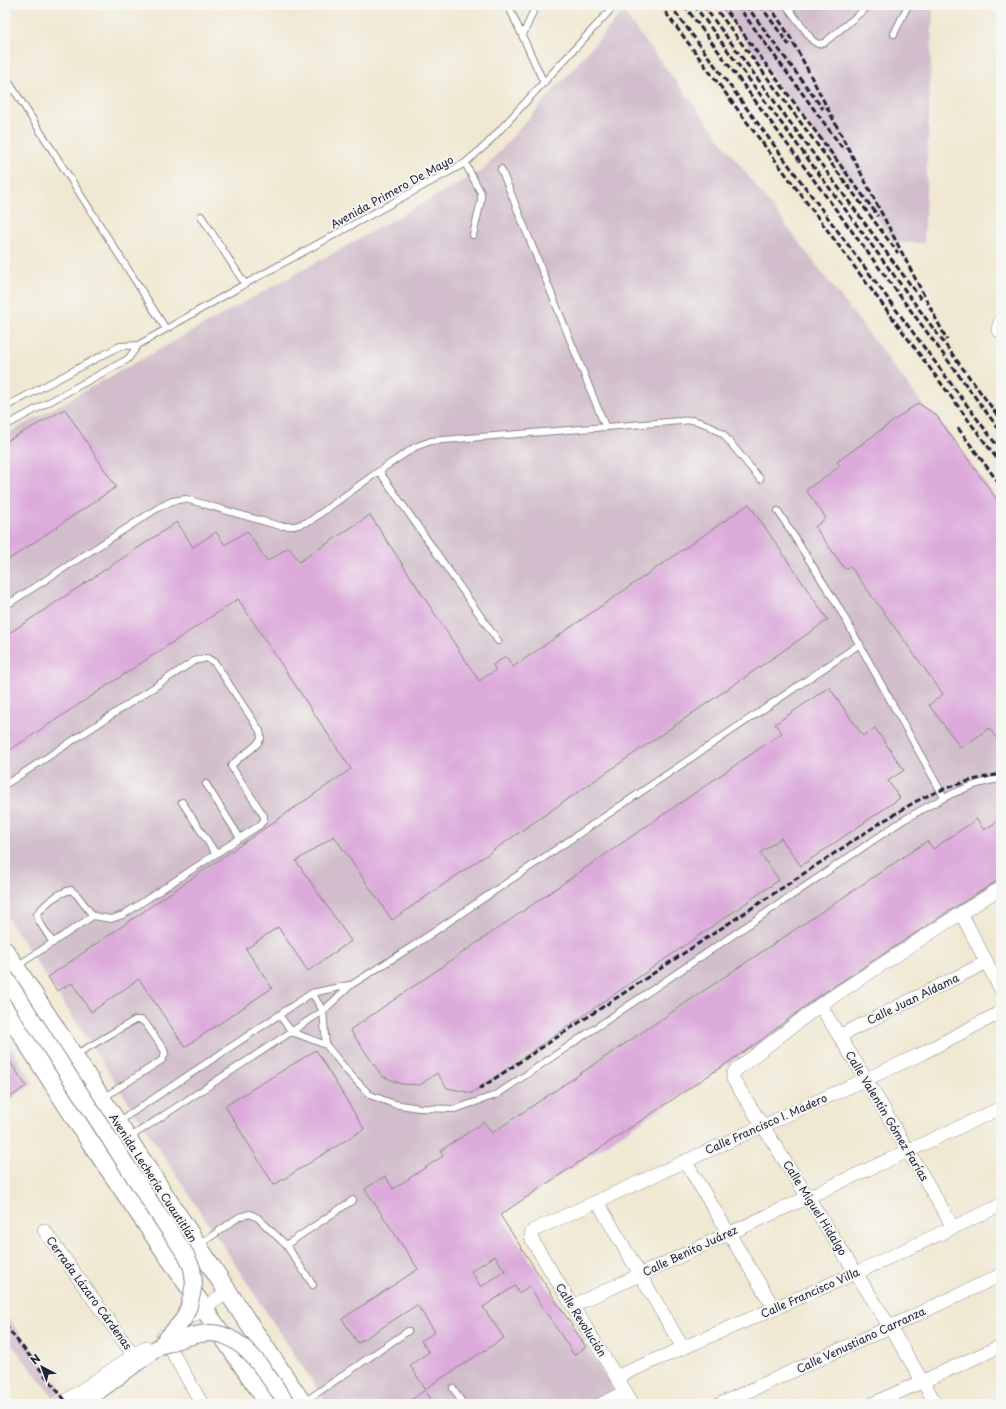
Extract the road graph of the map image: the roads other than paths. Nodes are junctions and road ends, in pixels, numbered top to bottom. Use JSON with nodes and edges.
{"nodes":[{"id":1,"x":508,"y":5,"type":"edge"},
{"id":2,"x":536,"y":5,"type":"edge"},
{"id":3,"x":615,"y":5,"type":"edge"},
{"id":4,"x":786,"y":5,"type":"edge"},
{"id":5,"x":870,"y":5,"type":"edge"},
{"id":6,"x":908,"y":5,"type":"edge"},
{"id":7,"x":894,"y":34,"type":"dead end"},
{"id":8,"x":523,"y":35,"type":"junction"},
{"id":9,"x":5,"y":76,"type":"edge"},
{"id":10,"x":544,"y":83,"type":"junction"},
{"id":11,"x":465,"y":163,"type":"junction"},
{"id":12,"x":501,"y":169,"type":"dead end"},
{"id":13,"x":202,"y":216,"type":"dead end"},
{"id":14,"x":473,"y":235,"type":"dead end"},
{"id":15,"x":245,"y":284,"type":"junction"},
{"id":16,"x":166,"y":329,"type":"junction"},
{"id":17,"x":138,"y":345,"type":"junction"},
{"id":18,"x":5,"y":407,"type":"edge"},
{"id":19,"x":5,"y":426,"type":"edge"},
{"id":20,"x":605,"y":426,"type":"junction"},
{"id":21,"x":379,"y":471,"type":"junction"},
{"id":22,"x":760,"y":479,"type":"dead end"},
{"id":23,"x":778,"y":511,"type":"dead end"},
{"id":24,"x":5,"y":606,"type":"edge"},
{"id":25,"x":498,"y":641,"type":"dead end"},
{"id":26,"x":860,"y":644,"type":"junction"},
{"id":27,"x":1001,"y":779,"type":"edge"},
{"id":28,"x":206,"y":784,"type":"dead end"},
{"id":29,"x":5,"y":785,"type":"edge"},
{"id":30,"x":944,"y":797,"type":"junction"},
{"id":31,"x":182,"y":802,"type":"dead end"},
{"id":32,"x":240,"y":838,"type":"junction"},
{"id":33,"x":216,"y":854,"type":"junction"},
{"id":34,"x":1001,"y":888,"type":"edge"},
{"id":35,"x":961,"y":913,"type":"junction"},
{"id":36,"x":93,"y":916,"type":"junction"},
{"id":37,"x":53,"y":943,"type":"junction"},
{"id":38,"x":5,"y":952,"type":"edge"},
{"id":39,"x":987,"y":962,"type":"junction"},
{"id":40,"x":10,"y":972,"type":"edge"},
{"id":41,"x":351,"y":985,"type":"junction"},
{"id":42,"x":1001,"y":990,"type":"edge"},
{"id":43,"x":312,"y":993,"type":"junction"},
{"id":44,"x":820,"y":1005,"type":"junction"},
{"id":45,"x":5,"y":1008,"type":"edge"},
{"id":46,"x":323,"y":1011,"type":"junction"},
{"id":47,"x":1001,"y":1012,"type":"edge"},
{"id":48,"x":279,"y":1015,"type":"junction"},
{"id":49,"x":292,"y":1032,"type":"junction"},
{"id":50,"x":839,"y":1036,"type":"junction"},
{"id":51,"x":326,"y":1045,"type":"junction"},
{"id":52,"x":74,"y":1056,"type":"junction"},
{"id":53,"x":866,"y":1079,"type":"junction"},
{"id":54,"x":102,"y":1099,"type":"junction"},
{"id":55,"x":1001,"y":1108,"type":"edge"},
{"id":56,"x":117,"y":1123,"type":"junction"},
{"id":57,"x":764,"y":1126,"type":"junction"},
{"id":58,"x":128,"y":1139,"type":"junction"},
{"id":59,"x":908,"y":1151,"type":"junction"},
{"id":60,"x":685,"y":1161,"type":"junction"},
{"id":61,"x":808,"y":1197,"type":"junction"},
{"id":62,"x":353,"y":1200,"type":"dead end"},
{"id":63,"x":597,"y":1202,"type":"junction"},
{"id":64,"x":1001,"y":1205,"type":"edge"},
{"id":65,"x":953,"y":1227,"type":"junction"},
{"id":66,"x":44,"y":1230,"type":"dead end"},
{"id":67,"x":729,"y":1233,"type":"junction"},
{"id":68,"x":531,"y":1234,"type":"joint"},
{"id":69,"x":286,"y":1245,"type":"junction"},
{"id":70,"x":198,"y":1246,"type":"junction"},
{"id":71,"x":856,"y":1273,"type":"junction"},
{"id":72,"x":1001,"y":1274,"type":"edge"},
{"id":73,"x":640,"y":1275,"type":"junction"},
{"id":74,"x":313,"y":1286,"type":"dead end"},
{"id":75,"x":228,"y":1292,"type":"junction"},
{"id":76,"x":572,"y":1306,"type":"junction"},
{"id":77,"x":203,"y":1308,"type":"junction"},
{"id":78,"x":774,"y":1308,"type":"junction"},
{"id":79,"x":245,"y":1318,"type":"junction"},
{"id":80,"x":890,"y":1327,"type":"junction"},
{"id":81,"x":408,"y":1331,"type":"dead end"},
{"id":82,"x":223,"y":1336,"type":"junction"},
{"id":83,"x":161,"y":1341,"type":"junction"},
{"id":84,"x":1001,"y":1346,"type":"edge"},
{"id":85,"x":683,"y":1348,"type":"junction"},
{"id":86,"x":134,"y":1356,"type":"junction"},
{"id":87,"x":616,"y":1377,"type":"junction"},
{"id":88,"x":922,"y":1382,"type":"junction"},
{"id":89,"x":453,"y":1388,"type":"dead end"},
{"id":90,"x":626,"y":1392,"type":"junction"},
{"id":91,"x":61,"y":1404,"type":"edge"},
{"id":92,"x":81,"y":1404,"type":"edge"},
{"id":93,"x":202,"y":1404,"type":"edge"},
{"id":94,"x":269,"y":1404,"type":"edge"},
{"id":95,"x":298,"y":1404,"type":"edge"},
{"id":96,"x":463,"y":1404,"type":"edge"},
{"id":97,"x":601,"y":1404,"type":"edge"},
{"id":98,"x":633,"y":1404,"type":"edge"},
{"id":99,"x":720,"y":1404,"type":"edge"},
{"id":100,"x":872,"y":1404,"type":"edge"},
{"id":101,"x":936,"y":1404,"type":"edge"}],
"edges":[{"from":1,"to":8,"type":"lane"},
{"from":2,"to":8,"type":"lane"},
{"from":3,"to":10,"type":"lane","name":"Avenida Primero De Mayo"},
{"from":4,"to":5,"type":"lane"},
{"from":6,"to":7,"type":"lane"},
{"from":8,"to":10,"type":"lane"},
{"from":9,"to":16,"type":"lane"},
{"from":10,"to":11,"type":"lane","name":"Avenida Primero De Mayo"},
{"from":11,"to":14,"type":"lane"},
{"from":11,"to":15,"type":"lane","name":"Avenida Primero De Mayo"},
{"from":12,"to":20,"type":"lane"},
{"from":13,"to":15,"type":"lane"},
{"from":15,"to":16,"type":"lane","name":"Avenida Primero De Mayo"},
{"from":16,"to":17,"type":"lane","name":"Avenida Primero De Mayo"},
{"from":17,"to":18,"type":"lane","name":"Avenida Primero De Mayo"},
{"from":17,"to":19,"type":"lane","name":"Avenida Primero De Mayo"},
{"from":20,"to":21,"type":"lane"},
{"from":20,"to":22,"type":"lane"},
{"from":21,"to":24,"type":"lane"},
{"from":21,"to":25,"type":"lane"},
{"from":23,"to":26,"type":"lane"},
{"from":26,"to":30,"type":"lane"},
{"from":26,"to":41,"type":"lane"},
{"from":27,"to":30,"type":"lane"},
{"from":28,"to":32,"type":"lane"},
{"from":29,"to":32,"type":"lane"},
{"from":30,"to":51,"type":"lane"},
{"from":31,"to":33,"type":"lane"},
{"from":32,"to":33,"type":"lane"},
{"from":33,"to":36,"type":"lane"},
{"from":34,"to":35,"type":"street"},
{"from":35,"to":39,"type":"street"},
{"from":35,"to":44,"type":"street"},
{"from":36,"to":37,"type":"lane"},
{"from":36,"to":37,"type":"lane"},
{"from":37,"to":40,"type":"lane"},
{"from":38,"to":40,"type":"main road","name":"Avenida Lecheria Cuautitlán"},
{"from":39,"to":42,"type":"street"},
{"from":39,"to":50,"type":"street","name":"Calle Juan Aldama"},
{"from":40,"to":52,"type":"main road","name":"Avenida Lecheria Cuautitlán"},
{"from":40,"to":83,"type":"street","bridge":true},
{"from":41,"to":43,"type":"lane"},
{"from":41,"to":46,"type":"lane"},
{"from":43,"to":46,"type":"lane"},
{"from":43,"to":48,"type":"lane"},
{"from":44,"to":50,"type":"street","name":"Calle Valentín Gómez Farías"},
{"from":44,"to":57,"type":"street","name":"Calle Miguel Hidalgo"},
{"from":45,"to":77,"type":"main road"},
{"from":46,"to":49,"type":"lane"},
{"from":46,"to":51,"type":"lane"},
{"from":47,"to":53,"type":"street","name":"Calle Francisco I. Madero"},
{"from":48,"to":49,"type":"lane"},
{"from":48,"to":56,"type":"lane"},
{"from":49,"to":51,"type":"lane"},
{"from":49,"to":58,"type":"lane"},
{"from":50,"to":53,"type":"street","name":"Calle Valentín Gómez Farías"},
{"from":52,"to":54,"type":"main road","name":"Avenida Lecheria Cuautitlán"},
{"from":52,"to":54,"type":"lane"},
{"from":53,"to":57,"type":"street","name":"Calle Francisco I. Madero"},
{"from":53,"to":59,"type":"street","name":"Calle Valentín Gómez Farías"},
{"from":54,"to":56,"type":"main road","name":"Avenida Lecheria Cuautitlán"},
{"from":55,"to":59,"type":"street"},
{"from":56,"to":58,"type":"main road","name":"Avenida Lecheria Cuautitlán"},
{"from":57,"to":60,"type":"street","name":"Calle Francisco I. Madero"},
{"from":57,"to":61,"type":"street","name":"Calle Miguel Hidalgo"},
{"from":58,"to":70,"type":"main road","name":"Avenida Lecheria Cuautitlán"},
{"from":59,"to":61,"type":"street"},
{"from":59,"to":65,"type":"street","name":"Calle Valentín Gómez Farías"},
{"from":60,"to":63,"type":"street","name":"Calle Francisco I. Madero"},
{"from":60,"to":67,"type":"street"},
{"from":61,"to":67,"type":"street","name":"Calle Benito Juárez"},
{"from":61,"to":71,"type":"street","name":"Calle Miguel Hidalgo"},
{"from":62,"to":69,"type":"lane"},
{"from":63,"to":68,"type":"street","name":"Calle Francisco I. Madero"},
{"from":63,"to":73,"type":"street"},
{"from":64,"to":65,"type":"street","name":"Calle Francisco Villa"},
{"from":65,"to":71,"type":"street","name":"Calle Francisco Villa"},
{"from":66,"to":86,"type":"street","name":"Cerrada Lázaro Cárdenas"},
{"from":67,"to":73,"type":"street","name":"Calle Benito Juárez"},
{"from":67,"to":78,"type":"street"},
{"from":68,"to":76,"type":"street","name":"Calle Revolución"},
{"from":69,"to":70,"type":"lane"},
{"from":69,"to":74,"type":"lane"},
{"from":70,"to":75,"type":"main road","name":"Avenida Lecheria Cuautitlán"},
{"from":71,"to":78,"type":"street","name":"Calle Francisco Villa"},
{"from":71,"to":80,"type":"street","name":"Calle Miguel Hidalgo"},
{"from":72,"to":80,"type":"street","name":"Calle Venustiano Carranza"},
{"from":73,"to":76,"type":"street","name":"Calle Benito Juárez"},
{"from":73,"to":85,"type":"street"},
{"from":75,"to":77,"type":"street"},
{"from":75,"to":79,"type":"main road","name":"Avenida Lecheria Cuautitlán"},
{"from":76,"to":87,"type":"street","name":"Calle Revolución"},
{"from":77,"to":82,"type":"main road"},
{"from":77,"to":83,"type":"street"},
{"from":78,"to":85,"type":"street","name":"Calle Francisco Villa"},
{"from":79,"to":82,"type":"main road"},
{"from":79,"to":95,"type":"main road","name":"Avenida Lecheria Cuautitlán"},
{"from":80,"to":88,"type":"street","name":"Calle Miguel Hidalgo"},
{"from":80,"to":99,"type":"street","name":"Calle Venustiano Carranza"},
{"from":81,"to":95,"type":"lane"},
{"from":82,"to":94,"type":"main road"},
{"from":83,"to":86,"type":"street"},
{"from":83,"to":92,"type":"street"},
{"from":83,"to":93,"type":"street"},
{"from":83,"to":95,"type":"street","bridge":true},
{"from":84,"to":88,"type":"street"},
{"from":85,"to":87,"type":"street","name":"Calle Francisco Villa"},
{"from":86,"to":91,"type":"street"},
{"from":87,"to":90,"type":"street","name":"Calle Revolución"},
{"from":88,"to":100,"type":"street"},
{"from":88,"to":101,"type":"street","name":"Calle Miguel Hidalgo"},
{"from":89,"to":96,"type":"lane"},
{"from":90,"to":97,"type":"street"},
{"from":90,"to":98,"type":"street","name":"Calle Revolución"}]}
